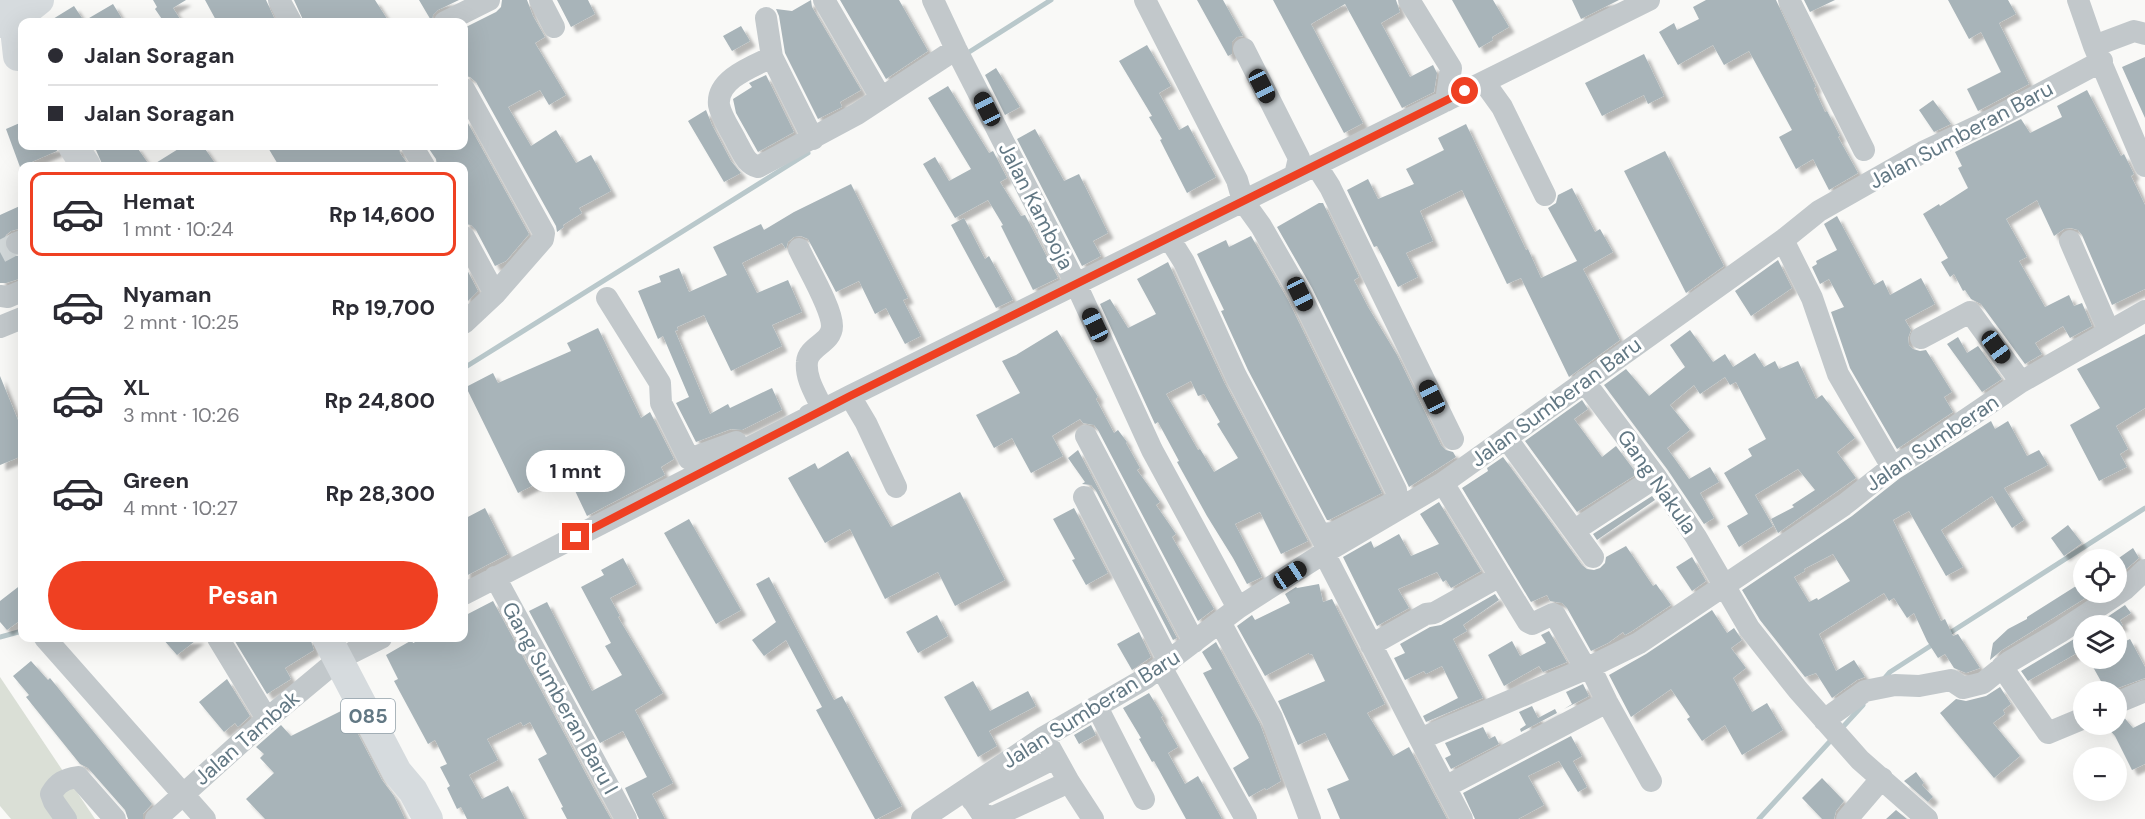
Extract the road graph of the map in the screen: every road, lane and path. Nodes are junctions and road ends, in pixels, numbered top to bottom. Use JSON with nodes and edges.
{"nodes":[{"id":1,"x":40,"y":0,"type":"edge"},
{"id":2,"x":51,"y":0,"type":"edge"},
{"id":3,"x":279,"y":0,"type":"edge"},
{"id":4,"x":489,"y":0,"type":"edge"},
{"id":5,"x":540,"y":0,"type":"edge"},
{"id":6,"x":824,"y":0,"type":"edge"},
{"id":7,"x":933,"y":0,"type":"edge"},
{"id":8,"x":1145,"y":0,"type":"edge"},
{"id":9,"x":1409,"y":0,"type":"edge"},
{"id":10,"x":1649,"y":0,"type":"edge"},
{"id":11,"x":1790,"y":0,"type":"edge"},
{"id":12,"x":2078,"y":0,"type":"edge"},
{"id":13,"x":1612,"y":10,"type":"edge"},
{"id":14,"x":27,"y":18,"type":"edge"},
{"id":15,"x":32,"y":18,"type":"edge"},
{"id":16,"x":289,"y":18,"type":"edge"},
{"id":17,"x":454,"y":18,"type":"edge"},
{"id":18,"x":766,"y":18,"type":"dead end"},
{"id":19,"x":554,"y":27,"type":"dead end"},
{"id":20,"x":2145,"y":34,"type":"edge"},
{"id":21,"x":1244,"y":49,"type":"dead end"},
{"id":22,"x":2098,"y":53,"type":"junction"},
{"id":23,"x":772,"y":57,"type":"junction"},
{"id":24,"x":961,"y":58,"type":"junction"},
{"id":25,"x":1484,"y":82,"type":"junction"},
{"id":26,"x":468,"y":96,"type":"edge"},
{"id":27,"x":881,"y":98,"type":"junction"},
{"id":28,"x":1446,"y":101,"type":"junction"},
{"id":29,"x":813,"y":139,"type":"junction"},
{"id":30,"x":1863,"y":150,"type":"dead end"},
{"id":31,"x":1316,"y":165,"type":"junction"},
{"id":32,"x":2145,"y":166,"type":"edge"},
{"id":33,"x":1295,"y":175,"type":"junction"},
{"id":34,"x":1545,"y":195,"type":"dead end"},
{"id":35,"x":1243,"y":201,"type":"junction"},
{"id":36,"x":1169,"y":238,"type":"junction"},
{"id":37,"x":1783,"y":240,"type":"junction"},
{"id":38,"x":2070,"y":241,"type":"dead end"},
{"id":39,"x":468,"y":244,"type":"edge"},
{"id":40,"x":799,"y":249,"type":"dead end"},
{"id":41,"x":1076,"y":284,"type":"junction"},
{"id":42,"x":18,"y":293,"type":"edge"},
{"id":43,"x":495,"y":294,"type":"junction"},
{"id":44,"x":0,"y":296,"type":"edge"},
{"id":45,"x":607,"y":298,"type":"dead end"},
{"id":46,"x":2145,"y":311,"type":"edge"},
{"id":47,"x":468,"y":318,"type":"edge"},
{"id":48,"x":18,"y":320,"type":"edge"},
{"id":49,"x":0,"y":327,"type":"edge"},
{"id":50,"x":2109,"y":332,"type":"junction"},
{"id":51,"x":1921,"y":338,"type":"dead end"},
{"id":52,"x":1584,"y":381,"type":"junction"},
{"id":53,"x":2021,"y":382,"type":"junction"},
{"id":54,"x":850,"y":396,"type":"junction"},
{"id":55,"x":824,"y":410,"type":"junction"},
{"id":56,"x":1086,"y":436,"type":"dead end"},
{"id":57,"x":1453,"y":439,"type":"dead end"},
{"id":58,"x":1507,"y":439,"type":"junction"},
{"id":59,"x":1892,"y":467,"type":"junction"},
{"id":60,"x":1656,"y":477,"type":"junction"},
{"id":61,"x":1443,"y":483,"type":"junction"},
{"id":62,"x":896,"y":487,"type":"dead end"},
{"id":63,"x":1084,"y":497,"type":"dead end"},
{"id":64,"x":1575,"y":531,"type":"junction"},
{"id":65,"x":1324,"y":546,"type":"junction"},
{"id":66,"x":1593,"y":557,"type":"dead end"},
{"id":67,"x":1500,"y":576,"type":"junction"},
{"id":68,"x":495,"y":577,"type":"junction"},
{"id":69,"x":2142,"y":578,"type":"edge"},
{"id":70,"x":1726,"y":586,"type":"junction"},
{"id":71,"x":468,"y":592,"type":"edge"},
{"id":72,"x":1238,"y":608,"type":"junction"},
{"id":73,"x":1220,"y":622,"type":"junction"},
{"id":74,"x":48,"y":642,"type":"edge"},
{"id":75,"x":220,"y":642,"type":"edge"},
{"id":76,"x":363,"y":642,"type":"edge"},
{"id":77,"x":1194,"y":642,"type":"junction"},
{"id":78,"x":1371,"y":645,"type":"junction"},
{"id":79,"x":341,"y":647,"type":"edge"},
{"id":80,"x":1165,"y":665,"type":"junction"},
{"id":81,"x":2002,"y":667,"type":"junction"},
{"id":82,"x":1588,"y":668,"type":"junction"},
{"id":83,"x":2145,"y":691,"type":"edge"},
{"id":84,"x":2127,"y":698,"type":"edge"},
{"id":85,"x":1607,"y":702,"type":"junction"},
{"id":86,"x":1097,"y":707,"type":"junction"},
{"id":87,"x":267,"y":719,"type":"junction"},
{"id":88,"x":1827,"y":722,"type":"junction"},
{"id":89,"x":2073,"y":723,"type":"edge"},
{"id":90,"x":1420,"y":739,"type":"junction"},
{"id":91,"x":1051,"y":750,"type":"junction"},
{"id":92,"x":1882,"y":778,"type":"junction"},
{"id":93,"x":1651,"y":781,"type":"dead end"},
{"id":94,"x":1068,"y":782,"type":"junction"},
{"id":95,"x":1445,"y":788,"type":"junction"},
{"id":96,"x":182,"y":795,"type":"junction"},
{"id":97,"x":970,"y":796,"type":"junction"},
{"id":98,"x":1144,"y":799,"type":"dead end"},
{"id":99,"x":66,"y":819,"type":"edge"},
{"id":100,"x":115,"y":819,"type":"edge"},
{"id":101,"x":156,"y":819,"type":"edge"},
{"id":102,"x":205,"y":819,"type":"edge"},
{"id":103,"x":428,"y":819,"type":"edge"},
{"id":104,"x":626,"y":819,"type":"edge"},
{"id":105,"x":922,"y":819,"type":"edge"},
{"id":106,"x":1093,"y":819,"type":"edge"},
{"id":107,"x":1246,"y":819,"type":"edge"},
{"id":108,"x":1310,"y":819,"type":"edge"},
{"id":109,"x":1462,"y":819,"type":"edge"},
{"id":110,"x":1847,"y":819,"type":"edge"},
{"id":111,"x":1927,"y":819,"type":"edge"}],
"edges":[{"from":1,"to":14,"type":"main road"},
{"from":2,"to":15,"type":"main road"},
{"from":3,"to":16,"type":"street"},
{"from":4,"to":17,"type":"street"},
{"from":5,"to":19,"type":"street"},
{"from":6,"to":27,"type":"street"},
{"from":7,"to":24,"type":"street","name":"Jalan Kamboja"},
{"from":8,"to":35,"type":"street"},
{"from":9,"to":28,"type":"street"},
{"from":10,"to":13,"type":"street"},
{"from":11,"to":30,"type":"street"},
{"from":12,"to":22,"type":"street"},
{"from":13,"to":25,"type":"street"},
{"from":18,"to":23,"type":"street"},
{"from":20,"to":22,"type":"street","name":"Jalan Sumberan Baru"},
{"from":21,"to":33,"type":"street"},
{"from":22,"to":32,"type":"street"},
{"from":22,"to":37,"type":"street","name":"Jalan Sumberan Baru"},
{"from":23,"to":29,"type":"street"},
{"from":23,"to":29,"type":"street"},
{"from":24,"to":27,"type":"street"},
{"from":24,"to":41,"type":"street","name":"Jalan Kamboja"},
{"from":25,"to":28,"type":"street"},
{"from":25,"to":34,"type":"street"},
{"from":26,"to":43,"type":"street"},
{"from":27,"to":29,"type":"street"},
{"from":28,"to":31,"type":"street"},
{"from":31,"to":33,"type":"street"},
{"from":31,"to":57,"type":"street"},
{"from":33,"to":35,"type":"street"},
{"from":35,"to":36,"type":"street"},
{"from":35,"to":65,"type":"street"},
{"from":36,"to":41,"type":"street"},
{"from":36,"to":65,"type":"street"},
{"from":37,"to":52,"type":"street","name":"Jalan Sumberan Baru"},
{"from":37,"to":59,"type":"street"},
{"from":38,"to":50,"type":"street"},
{"from":39,"to":43,"type":"street"},
{"from":40,"to":55,"type":"street"},
{"from":41,"to":54,"type":"street"},
{"from":41,"to":72,"type":"street","name":"Jalan Kamboja"},
{"from":42,"to":44,"type":"street"},
{"from":43,"to":47,"type":"street"},
{"from":45,"to":55,"type":"street"},
{"from":46,"to":50,"type":"street","name":"Jalan Sumberan"},
{"from":48,"to":49,"type":"street"},
{"from":50,"to":53,"type":"street","name":"Jalan Sumberan"},
{"from":51,"to":53,"type":"street"},
{"from":52,"to":58,"type":"street","name":"Jalan Sumberan Baru"},
{"from":52,"to":60,"type":"street","name":"Gang Nakula"},
{"from":53,"to":59,"type":"street","name":"Jalan Sumberan"},
{"from":54,"to":55,"type":"street"},
{"from":54,"to":62,"type":"street"},
{"from":55,"to":68,"type":"street"},
{"from":56,"to":77,"type":"street"},
{"from":58,"to":61,"type":"street","name":"Jalan Sumberan Baru"},
{"from":58,"to":64,"type":"street"},
{"from":59,"to":70,"type":"street","name":"Jalan Sumberan"},
{"from":60,"to":64,"type":"street"},
{"from":60,"to":70,"type":"street","name":"Gang Nakula"},
{"from":61,"to":65,"type":"street","name":"Jalan Sumberan Baru"},
{"from":61,"to":67,"type":"street"},
{"from":63,"to":80,"type":"street"},
{"from":64,"to":66,"type":"street"},
{"from":65,"to":72,"type":"street","name":"Jalan Sumberan Baru"},
{"from":65,"to":78,"type":"street"},
{"from":67,"to":78,"type":"street"},
{"from":67,"to":82,"type":"street"},
{"from":68,"to":71,"type":"street"},
{"from":68,"to":104,"type":"street","name":"Gang Sumberan Baru I"},
{"from":69,"to":81,"type":"street"},
{"from":70,"to":82,"type":"street","name":"Jalan Sumberan"},
{"from":70,"to":88,"type":"street","name":"Gang Nakula"},
{"from":72,"to":73,"type":"street","name":"Jalan Sumberan Baru"},
{"from":73,"to":77,"type":"street","name":"Jalan Sumberan Baru"},
{"from":73,"to":108,"type":"street"},
{"from":74,"to":96,"type":"street"},
{"from":75,"to":87,"type":"street"},
{"from":76,"to":79,"type":"street","name":"Jalan Tambak"},
{"from":77,"to":80,"type":"street","name":"Jalan Sumberan Baru"},
{"from":78,"to":90,"type":"street"},
{"from":79,"to":87,"type":"street","name":"Jalan Tambak"},
{"from":79,"to":103,"type":"main road","number":"085"},
{"from":80,"to":86,"type":"street","name":"Jalan Sumberan Baru"},
{"from":80,"to":107,"type":"street"},
{"from":81,"to":88,"type":"street"},
{"from":81,"to":89,"type":"street"},
{"from":82,"to":85,"type":"street"},
{"from":82,"to":90,"type":"street","name":"Jalan Sumberan"},
{"from":83,"to":84,"type":"street"},
{"from":85,"to":93,"type":"street"},
{"from":85,"to":95,"type":"street"},
{"from":86,"to":91,"type":"street","name":"Jalan Sumberan Baru"},
{"from":86,"to":98,"type":"street"},
{"from":87,"to":96,"type":"street","name":"Jalan Tambak"},
{"from":88,"to":92,"type":"street","name":"Gang Nakula"},
{"from":90,"to":95,"type":"street"},
{"from":91,"to":94,"type":"street"},
{"from":91,"to":97,"type":"street","name":"Jalan Sumberan Baru"},
{"from":92,"to":110,"type":"street"},
{"from":92,"to":111,"type":"street","name":"Gang Nakula"},
{"from":94,"to":97,"type":"street"},
{"from":94,"to":106,"type":"street"},
{"from":95,"to":109,"type":"street"},
{"from":96,"to":101,"type":"street","name":"Jalan Tambak"},
{"from":96,"to":102,"type":"street"},
{"from":97,"to":105,"type":"street","name":"Jalan Sumberan Baru"},
{"from":99,"to":100,"type":"street"}]}
